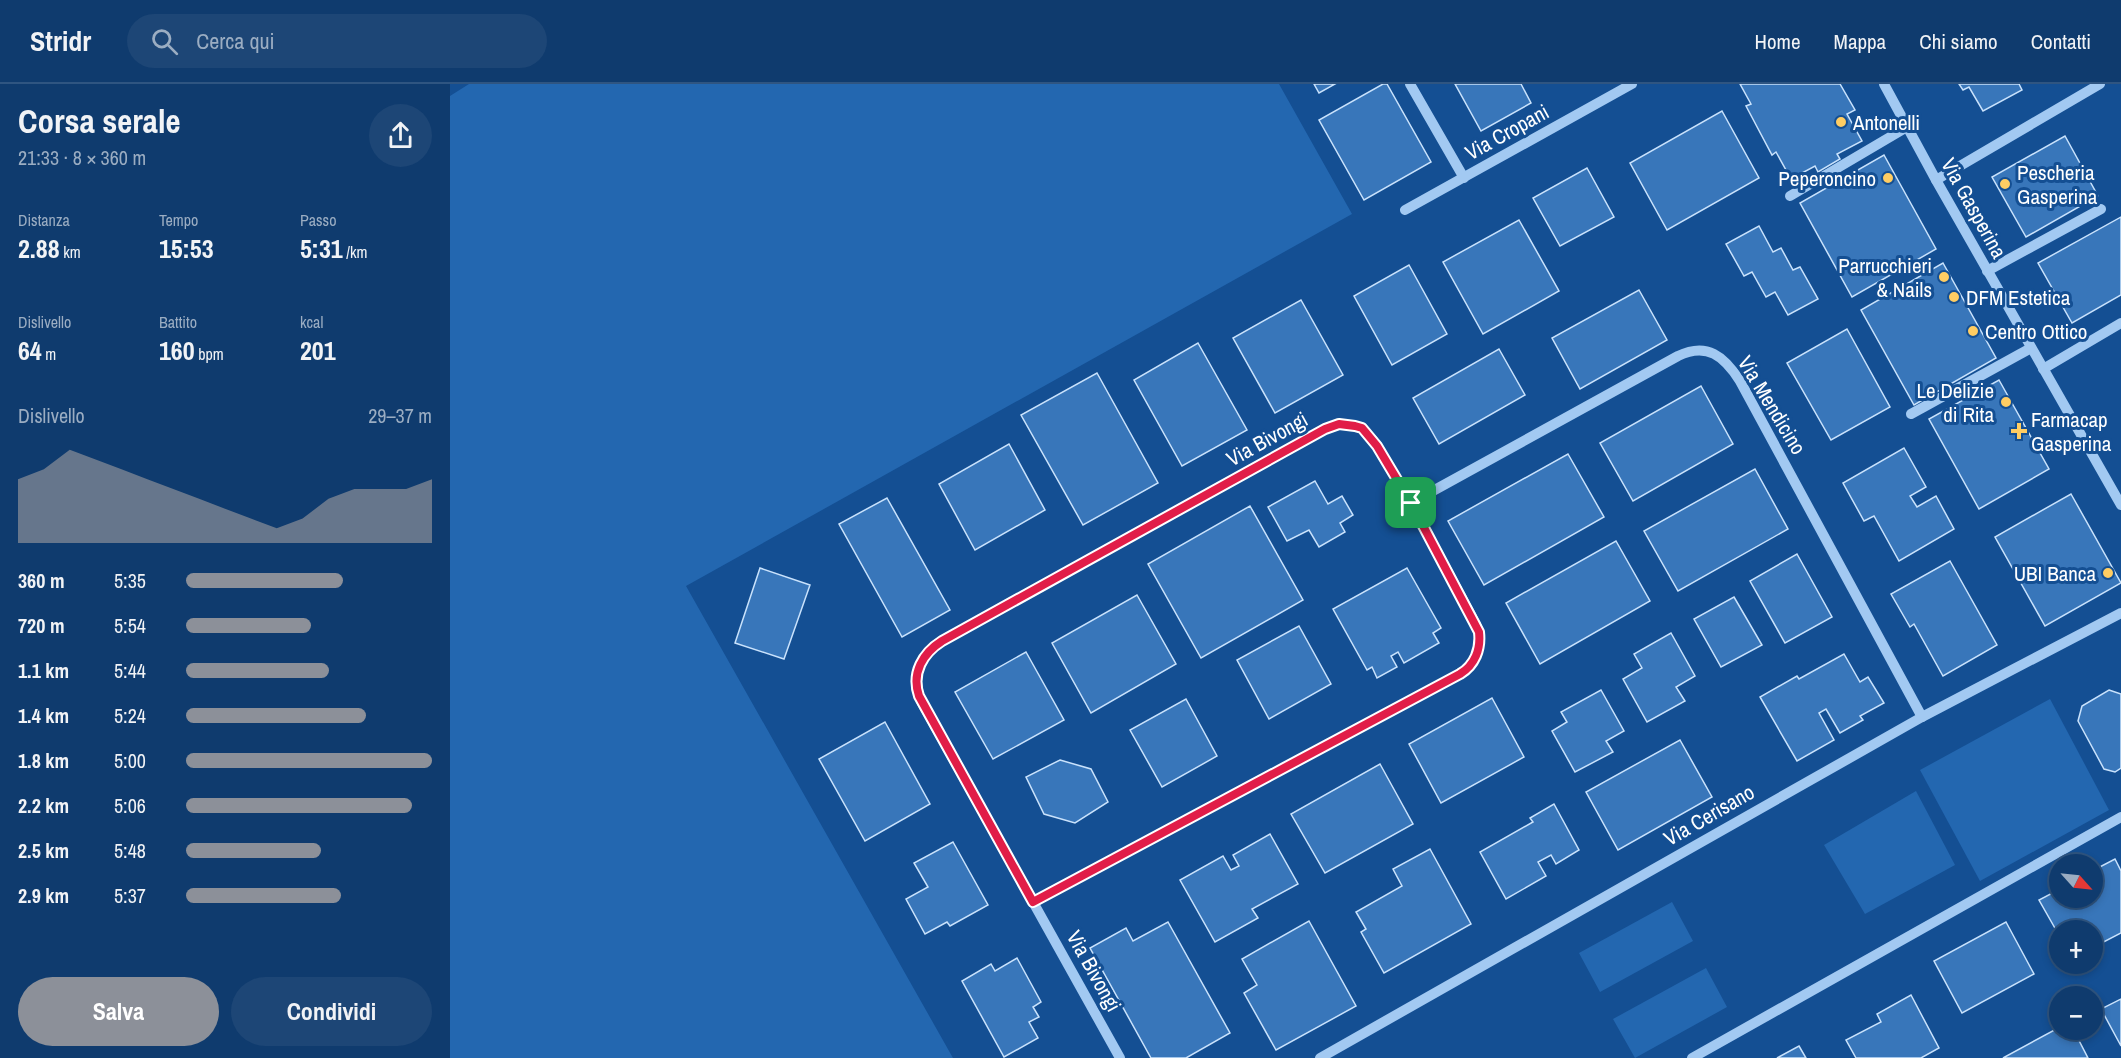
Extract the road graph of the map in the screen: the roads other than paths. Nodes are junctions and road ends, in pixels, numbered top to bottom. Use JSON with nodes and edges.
{"nodes":[{"id":1,"x":1410,"y":84,"type":"edge"},
{"id":2,"x":1632,"y":84,"type":"edge"},
{"id":3,"x":1884,"y":84,"type":"edge"},
{"id":4,"x":2100,"y":84,"type":"edge"},
{"id":5,"x":1907,"y":127,"type":"junction"},
{"id":6,"x":1464,"y":178,"type":"junction"},
{"id":7,"x":1936,"y":180,"type":"junction"},
{"id":8,"x":1790,"y":196,"type":"dead end"},
{"id":9,"x":2101,"y":209,"type":"dead end"},
{"id":10,"x":1406,"y":210,"type":"dead end"},
{"id":11,"x":1987,"y":271,"type":"junction"},
{"id":12,"x":2121,"y":323,"type":"edge"},
{"id":13,"x":2031,"y":348,"type":"junction"},
{"id":14,"x":2043,"y":369,"type":"junction"},
{"id":15,"x":1911,"y":414,"type":"dead end"},
{"id":16,"x":1411,"y":503,"type":"junction"},
{"id":17,"x":2121,"y":505,"type":"edge"},
{"id":18,"x":2121,"y":613,"type":"edge"},
{"id":19,"x":1923,"y":717,"type":"junction"},
{"id":20,"x":2121,"y":818,"type":"edge"},
{"id":21,"x":1033,"y":902,"type":"junction"},
{"id":22,"x":1120,"y":1058,"type":"edge"},
{"id":23,"x":1320,"y":1058,"type":"edge"},
{"id":24,"x":1692,"y":1058,"type":"edge"}],
"edges":[{"from":1,"to":6,"type":"street","name":"Via Cropani"},
{"from":2,"to":6,"type":"street","name":"Via Cropani"},
{"from":3,"to":5,"type":"street","name":"Via Gasperina"},
{"from":4,"to":7,"type":"street"},
{"from":5,"to":7,"type":"street","name":"Via Gasperina"},
{"from":5,"to":8,"type":"street"},
{"from":6,"to":10,"type":"street","name":"Via Cropani"},
{"from":7,"to":11,"type":"street","name":"Via Gasperina"},
{"from":9,"to":11,"type":"street"},
{"from":11,"to":13,"type":"street","name":"Via Gasperina"},
{"from":12,"to":14,"type":"street"},
{"from":13,"to":14,"type":"street","name":"Via Gasperina"},
{"from":13,"to":15,"type":"street"},
{"from":14,"to":17,"type":"street","name":"Via Gasperina"},
{"from":16,"to":19,"type":"street","name":"Via Mendicino"},
{"from":16,"to":21,"type":"street","name":"Via Bivongi"},
{"from":16,"to":21,"type":"street","name":"Via Bivongi"},
{"from":18,"to":19,"type":"street","name":"Via Cerisano"},
{"from":19,"to":23,"type":"street","name":"Via Cerisano"},
{"from":20,"to":24,"type":"street"},
{"from":21,"to":22,"type":"street","name":"Via Bivongi"}]}
